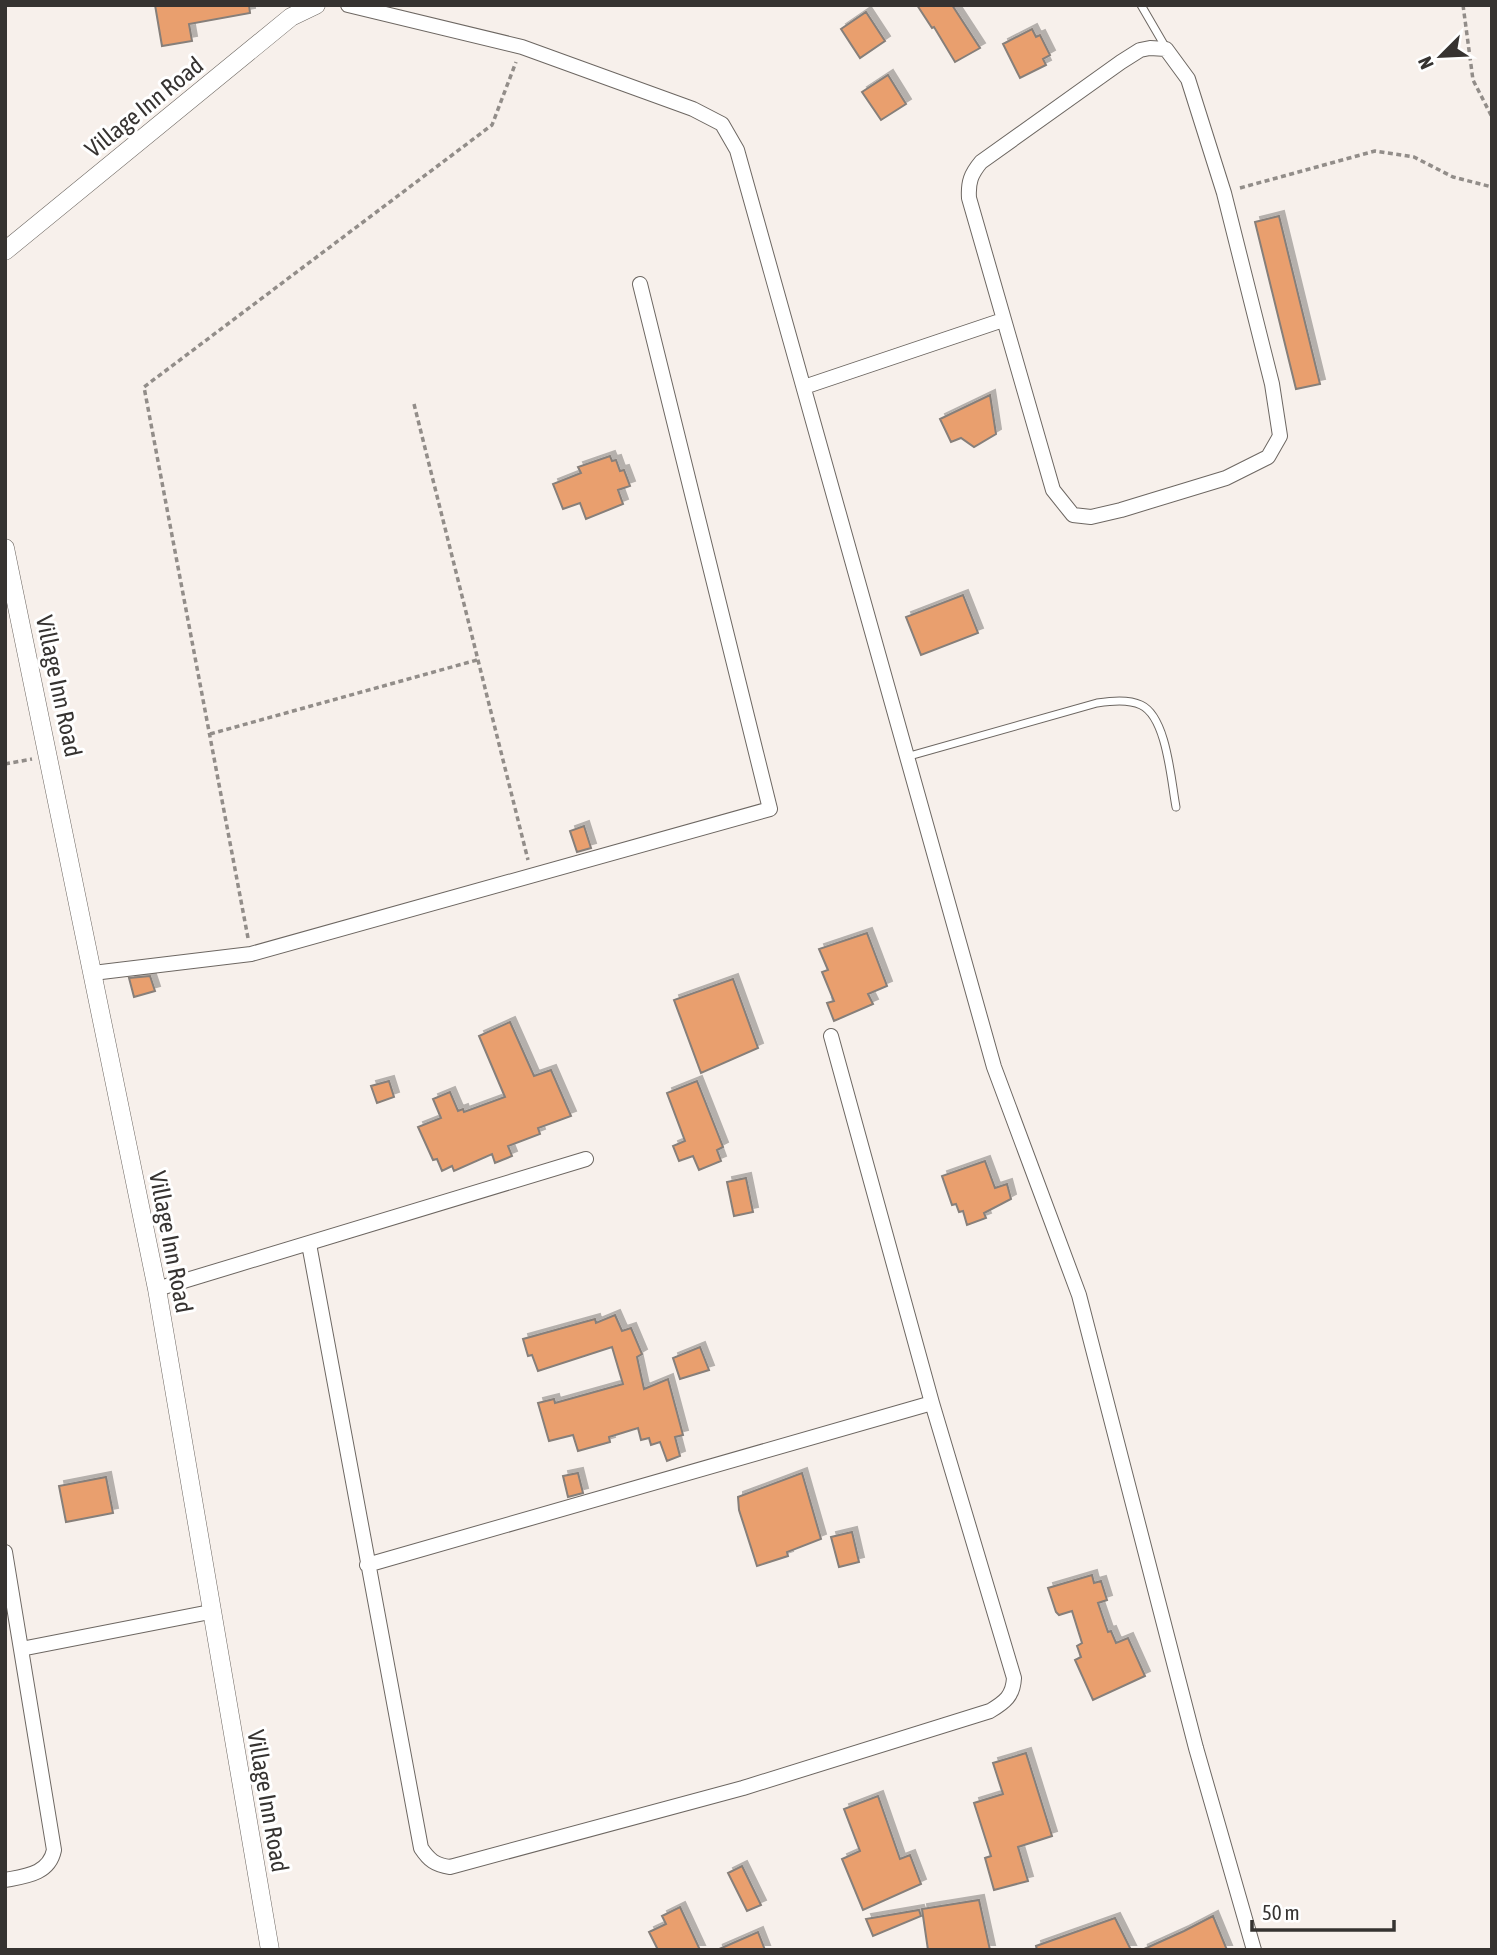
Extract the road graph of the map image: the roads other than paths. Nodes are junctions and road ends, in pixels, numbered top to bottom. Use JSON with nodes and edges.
{"nodes":[{"id":1,"x":316,"y":5,"type":"edge"},
{"id":2,"x":348,"y":5,"type":"edge"},
{"id":3,"x":1141,"y":5,"type":"edge"},
{"id":4,"x":1166,"y":49,"type":"junction"},
{"id":5,"x":5,"y":251,"type":"edge"},
{"id":6,"x":640,"y":285,"type":"dead end"},
{"id":7,"x":1003,"y":320,"type":"junction"},
{"id":8,"x":804,"y":387,"type":"junction"},
{"id":9,"x":5,"y":548,"type":"edge"},
{"id":10,"x":905,"y":758,"type":"junction"},
{"id":11,"x":1176,"y":807,"type":"dead end"},
{"id":12,"x":93,"y":973,"type":"junction"},
{"id":13,"x":831,"y":1036,"type":"dead end"},
{"id":14,"x":586,"y":1158,"type":"dead end"},
{"id":15,"x":309,"y":1244,"type":"junction"},
{"id":16,"x":157,"y":1289,"type":"junction"},
{"id":17,"x":932,"y":1403,"type":"junction"},
{"id":18,"x":5,"y":1552,"type":"edge"},
{"id":19,"x":367,"y":1565,"type":"junction"},
{"id":20,"x":210,"y":1612,"type":"junction"},
{"id":21,"x":21,"y":1649,"type":"junction"},
{"id":22,"x":5,"y":1880,"type":"edge"},
{"id":23,"x":270,"y":1950,"type":"edge"},
{"id":24,"x":1254,"y":1950,"type":"edge"}],
"edges":[{"from":1,"to":5,"type":"street","name":"Village Inn Road"},
{"from":2,"to":8,"type":"street"},
{"from":3,"to":4,"type":"lane"},
{"from":4,"to":7,"type":"street"},
{"from":4,"to":7,"type":"street"},
{"from":6,"to":12,"type":"street"},
{"from":7,"to":8,"type":"street"},
{"from":8,"to":10,"type":"street"},
{"from":9,"to":12,"type":"street","name":"Village Inn Road"},
{"from":10,"to":11,"type":"lane"},
{"from":10,"to":24,"type":"street"},
{"from":12,"to":16,"type":"street","name":"Village Inn Road"},
{"from":13,"to":17,"type":"street"},
{"from":14,"to":15,"type":"street"},
{"from":15,"to":16,"type":"street"},
{"from":15,"to":19,"type":"street"},
{"from":16,"to":20,"type":"street","name":"Village Inn Road"},
{"from":17,"to":19,"type":"street"},
{"from":17,"to":19,"type":"street"},
{"from":18,"to":21,"type":"street"},
{"from":20,"to":21,"type":"street"},
{"from":20,"to":23,"type":"street","name":"Village Inn Road"},
{"from":21,"to":22,"type":"street"}]}
